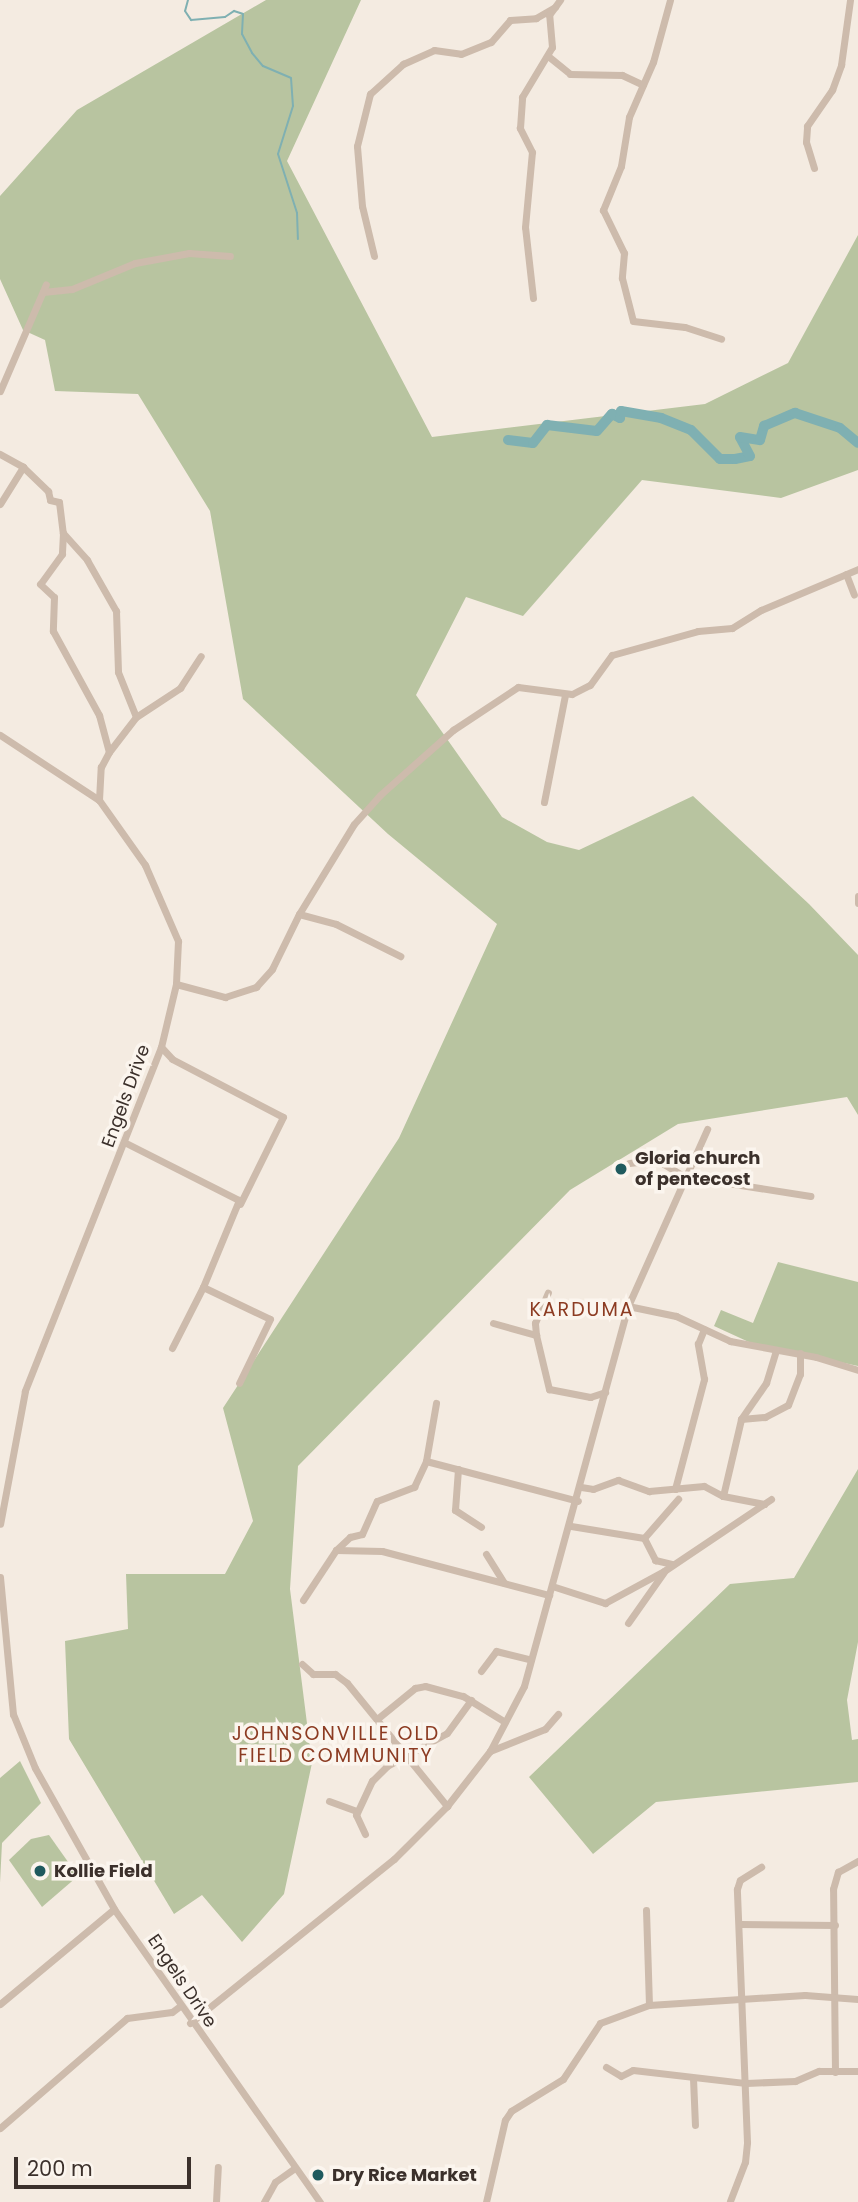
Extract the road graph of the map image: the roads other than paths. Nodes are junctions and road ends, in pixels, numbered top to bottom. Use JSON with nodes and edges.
{"nodes":[{"id":1,"x":561,"y":0,"type":"edge"},
{"id":2,"x":670,"y":0,"type":"edge"},
{"id":3,"x":850,"y":0,"type":"edge"},
{"id":4,"x":555,"y":7,"type":"junction"},
{"id":5,"x":548,"y":56,"type":"junction"},
{"id":6,"x":643,"y":85,"type":"junction"},
{"id":7,"x":814,"y":168,"type":"dead end"},
{"id":8,"x":230,"y":256,"type":"dead end"},
{"id":9,"x":374,"y":256,"type":"dead end"},
{"id":10,"x":533,"y":298,"type":"dead end"},
{"id":11,"x":722,"y":339,"type":"dead end"},
{"id":12,"x":0,"y":391,"type":"edge"},
{"id":13,"x":0,"y":454,"type":"edge"},
{"id":14,"x":23,"y":467,"type":"junction"},
{"id":15,"x":0,"y":504,"type":"edge"},
{"id":16,"x":63,"y":533,"type":"junction"},
{"id":17,"x":858,"y":569,"type":"edge"},
{"id":18,"x":846,"y":574,"type":"junction"},
{"id":19,"x":854,"y":594,"type":"dead end"},
{"id":20,"x":201,"y":656,"type":"dead end"},
{"id":21,"x":565,"y":695,"type":"junction"},
{"id":22,"x":136,"y":717,"type":"junction"},
{"id":23,"x":0,"y":735,"type":"edge"},
{"id":24,"x":109,"y":752,"type":"junction"},
{"id":25,"x":99,"y":800,"type":"junction"},
{"id":26,"x":544,"y":802,"type":"dead end"},
{"id":27,"x":858,"y":896,"type":"edge"},
{"id":28,"x":858,"y":903,"type":"edge"},
{"id":29,"x":299,"y":914,"type":"junction"},
{"id":30,"x":400,"y":956,"type":"dead end"},
{"id":31,"x":176,"y":984,"type":"junction"},
{"id":32,"x":161,"y":1047,"type":"junction"},
{"id":33,"x":707,"y":1129,"type":"dead end"},
{"id":34,"x":126,"y":1143,"type":"junction"},
{"id":35,"x":629,"y":1163,"type":"dead end"},
{"id":36,"x":684,"y":1176,"type":"junction"},
{"id":37,"x":810,"y":1196,"type":"dead end"},
{"id":38,"x":240,"y":1205,"type":"junction"},
{"id":39,"x":203,"y":1287,"type":"junction"},
{"id":40,"x":548,"y":1293,"type":"dead end"},
{"id":41,"x":628,"y":1306,"type":"junction"},
{"id":42,"x":493,"y":1323,"type":"dead end"},
{"id":43,"x":704,"y":1329,"type":"junction"},
{"id":44,"x":536,"y":1335,"type":"junction"},
{"id":45,"x":173,"y":1348,"type":"dead end"},
{"id":46,"x":776,"y":1351,"type":"junction"},
{"id":47,"x":800,"y":1353,"type":"junction"},
{"id":48,"x":858,"y":1370,"type":"edge"},
{"id":49,"x":239,"y":1382,"type":"dead end"},
{"id":50,"x":606,"y":1392,"type":"junction"},
{"id":51,"x":436,"y":1403,"type":"dead end"},
{"id":52,"x":741,"y":1419,"type":"junction"},
{"id":53,"x":426,"y":1461,"type":"junction"},
{"id":54,"x":458,"y":1469,"type":"junction"},
{"id":55,"x":581,"y":1487,"type":"junction"},
{"id":56,"x":674,"y":1489,"type":"junction"},
{"id":57,"x":723,"y":1496,"type":"junction"},
{"id":58,"x":678,"y":1499,"type":"dead end"},
{"id":59,"x":578,"y":1501,"type":"junction"},
{"id":60,"x":0,"y":1524,"type":"edge"},
{"id":61,"x":571,"y":1526,"type":"junction"},
{"id":62,"x":481,"y":1527,"type":"dead end"},
{"id":63,"x":644,"y":1538,"type":"junction"},
{"id":64,"x":336,"y":1550,"type":"junction"},
{"id":65,"x":486,"y":1554,"type":"dead end"},
{"id":66,"x":673,"y":1564,"type":"junction"},
{"id":67,"x":664,"y":1571,"type":"junction"},
{"id":68,"x":0,"y":1577,"type":"edge"},
{"id":69,"x":504,"y":1583,"type":"junction"},
{"id":70,"x":552,"y":1586,"type":"junction"},
{"id":71,"x":1,"y":1590,"type":"edge"},
{"id":72,"x":549,"y":1595,"type":"junction"},
{"id":73,"x":303,"y":1600,"type":"dead end"},
{"id":74,"x":628,"y":1623,"type":"dead end"},
{"id":75,"x":531,"y":1660,"type":"junction"},
{"id":76,"x":302,"y":1664,"type":"dead end"},
{"id":77,"x":481,"y":1671,"type":"dead end"},
{"id":78,"x":9,"y":1688,"type":"junction"},
{"id":79,"x":0,"y":1689,"type":"edge"},
{"id":80,"x":471,"y":1700,"type":"junction"},
{"id":81,"x":558,"y":1714,"type":"dead end"},
{"id":82,"x":377,"y":1719,"type":"junction"},
{"id":83,"x":505,"y":1722,"type":"junction"},
{"id":84,"x":490,"y":1751,"type":"junction"},
{"id":85,"x":406,"y":1755,"type":"junction"},
{"id":86,"x":329,"y":1801,"type":"dead end"},
{"id":87,"x":447,"y":1806,"type":"junction"},
{"id":88,"x":357,"y":1811,"type":"junction"},
{"id":89,"x":365,"y":1834,"type":"dead end"},
{"id":90,"x":858,"y":1861,"type":"edge"},
{"id":91,"x":761,"y":1867,"type":"dead end"},
{"id":92,"x":114,"y":1909,"type":"junction"},
{"id":93,"x":646,"y":1910,"type":"dead end"},
{"id":94,"x":740,"y":1924,"type":"junction"},
{"id":95,"x":835,"y":1925,"type":"junction"},
{"id":96,"x":838,"y":1998,"type":"junction"},
{"id":97,"x":858,"y":1999,"type":"edge"},
{"id":98,"x":742,"y":2001,"type":"junction"},
{"id":99,"x":0,"y":2004,"type":"edge"},
{"id":100,"x":649,"y":2005,"type":"junction"},
{"id":101,"x":180,"y":2006,"type":"junction"},
{"id":102,"x":190,"y":2023,"type":"junction"},
{"id":103,"x":606,"y":2067,"type":"dead end"},
{"id":104,"x":858,"y":2071,"type":"edge"},
{"id":105,"x":835,"y":2072,"type":"junction"},
{"id":106,"x":693,"y":2078,"type":"junction"},
{"id":107,"x":746,"y":2083,"type":"junction"},
{"id":108,"x":695,"y":2126,"type":"dead end"},
{"id":109,"x":0,"y":2128,"type":"edge"},
{"id":110,"x":218,"y":2167,"type":"dead end"},
{"id":111,"x":295,"y":2168,"type":"junction"},
{"id":112,"x":730,"y":2201,"type":"edge"},
{"id":113,"x":216,"y":2202,"type":"edge"},
{"id":114,"x":264,"y":2202,"type":"edge"},
{"id":115,"x":320,"y":2202,"type":"edge"},
{"id":116,"x":486,"y":2202,"type":"edge"}],
"edges":[{"from":1,"to":4,"type":"street"},
{"from":2,"to":6,"type":"street"},
{"from":3,"to":7,"type":"street"},
{"from":4,"to":5,"type":"street"},
{"from":4,"to":9,"type":"street"},
{"from":5,"to":6,"type":"street"},
{"from":5,"to":10,"type":"street"},
{"from":6,"to":11,"type":"street"},
{"from":8,"to":12,"type":"street"},
{"from":13,"to":14,"type":"street"},
{"from":14,"to":15,"type":"street"},
{"from":14,"to":16,"type":"street"},
{"from":16,"to":22,"type":"street"},
{"from":16,"to":24,"type":"street"},
{"from":17,"to":18,"type":"street"},
{"from":18,"to":19,"type":"street"},
{"from":18,"to":21,"type":"street"},
{"from":20,"to":22,"type":"street"},
{"from":21,"to":26,"type":"street"},
{"from":21,"to":29,"type":"street"},
{"from":22,"to":24,"type":"street"},
{"from":23,"to":25,"type":"street","name":"Engels Drive"},
{"from":24,"to":25,"type":"street"},
{"from":25,"to":31,"type":"street","name":"Engels Drive"},
{"from":27,"to":28,"type":"street"},
{"from":29,"to":30,"type":"street"},
{"from":29,"to":31,"type":"street"},
{"from":31,"to":32,"type":"street","name":"Engels Drive"},
{"from":32,"to":34,"type":"street","name":"Engels Drive"},
{"from":32,"to":38,"type":"street"},
{"from":33,"to":36,"type":"street"},
{"from":34,"to":38,"type":"street"},
{"from":34,"to":60,"type":"street","name":"Engels Drive"},
{"from":35,"to":36,"type":"street"},
{"from":36,"to":37,"type":"street"},
{"from":36,"to":41,"type":"street"},
{"from":38,"to":39,"type":"street"},
{"from":39,"to":45,"type":"street"},
{"from":39,"to":49,"type":"street"},
{"from":40,"to":44,"type":"street"},
{"from":41,"to":43,"type":"street"},
{"from":41,"to":50,"type":"street"},
{"from":42,"to":44,"type":"street"},
{"from":43,"to":46,"type":"street"},
{"from":43,"to":56,"type":"street"},
{"from":44,"to":50,"type":"street"},
{"from":46,"to":47,"type":"street"},
{"from":46,"to":52,"type":"street"},
{"from":47,"to":48,"type":"street"},
{"from":47,"to":52,"type":"street"},
{"from":50,"to":55,"type":"street"},
{"from":51,"to":53,"type":"street"},
{"from":52,"to":57,"type":"street"},
{"from":53,"to":54,"type":"street"},
{"from":53,"to":64,"type":"street"},
{"from":54,"to":59,"type":"street"},
{"from":54,"to":62,"type":"street"},
{"from":55,"to":56,"type":"street"},
{"from":55,"to":59,"type":"street"},
{"from":56,"to":57,"type":"street"},
{"from":57,"to":66,"type":"street"},
{"from":58,"to":63,"type":"street"},
{"from":59,"to":61,"type":"street"},
{"from":61,"to":63,"type":"street"},
{"from":61,"to":70,"type":"street"},
{"from":63,"to":66,"type":"street"},
{"from":64,"to":69,"type":"street"},
{"from":64,"to":73,"type":"street"},
{"from":65,"to":69,"type":"street"},
{"from":66,"to":67,"type":"street"},
{"from":67,"to":70,"type":"street"},
{"from":67,"to":74,"type":"street"},
{"from":68,"to":71,"type":"street"},
{"from":69,"to":72,"type":"street"},
{"from":70,"to":72,"type":"street"},
{"from":71,"to":78,"type":"street"},
{"from":72,"to":75,"type":"street"},
{"from":75,"to":77,"type":"street"},
{"from":75,"to":83,"type":"street"},
{"from":76,"to":82,"type":"street"},
{"from":78,"to":79,"type":"street"},
{"from":78,"to":92,"type":"street","name":"Engels Drive"},
{"from":80,"to":82,"type":"street"},
{"from":80,"to":83,"type":"street"},
{"from":80,"to":85,"type":"street"},
{"from":81,"to":84,"type":"street"},
{"from":82,"to":85,"type":"street"},
{"from":83,"to":84,"type":"street"},
{"from":84,"to":87,"type":"street"},
{"from":85,"to":87,"type":"street"},
{"from":85,"to":88,"type":"street"},
{"from":86,"to":88,"type":"street"},
{"from":87,"to":102,"type":"street"},
{"from":88,"to":89,"type":"street"},
{"from":90,"to":95,"type":"street"},
{"from":91,"to":94,"type":"street"},
{"from":92,"to":99,"type":"street"},
{"from":92,"to":101,"type":"street","name":"Engels Drive"},
{"from":93,"to":100,"type":"street"},
{"from":94,"to":95,"type":"street"},
{"from":94,"to":98,"type":"street"},
{"from":95,"to":96,"type":"street"},
{"from":96,"to":97,"type":"street"},
{"from":96,"to":98,"type":"street"},
{"from":96,"to":105,"type":"street"},
{"from":98,"to":100,"type":"street"},
{"from":98,"to":107,"type":"street"},
{"from":100,"to":116,"type":"street"},
{"from":101,"to":102,"type":"street","name":"Engels Drive"},
{"from":101,"to":109,"type":"street"},
{"from":102,"to":111,"type":"street","name":"Engels Drive"},
{"from":103,"to":106,"type":"street"},
{"from":104,"to":105,"type":"street"},
{"from":105,"to":107,"type":"street"},
{"from":106,"to":107,"type":"street"},
{"from":106,"to":108,"type":"street"},
{"from":107,"to":112,"type":"street"},
{"from":110,"to":113,"type":"street"},
{"from":111,"to":114,"type":"street"},
{"from":111,"to":115,"type":"street","name":"Engels Drive"}]}
